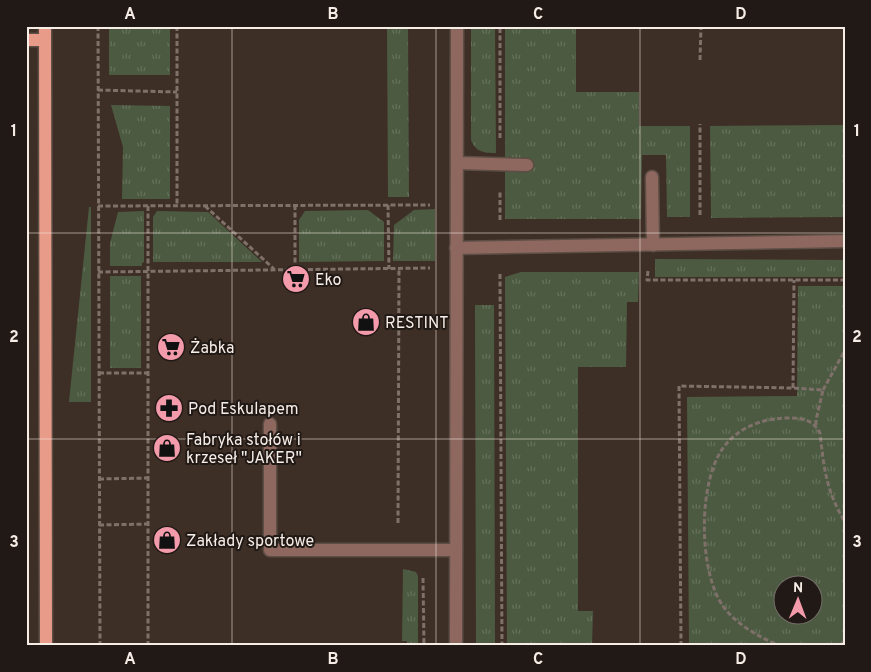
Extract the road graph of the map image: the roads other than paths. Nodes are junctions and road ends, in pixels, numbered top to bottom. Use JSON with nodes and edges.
{"nodes":[{"id":1,"x":45,"y":26,"type":"edge"},
{"id":2,"x":457,"y":26,"type":"edge"},
{"id":3,"x":26,"y":40,"type":"edge"},
{"id":4,"x":45,"y":40,"type":"junction"},
{"id":5,"x":456,"y":163,"type":"junction"},
{"id":6,"x":527,"y":165,"type":"dead end"},
{"id":7,"x":652,"y":177,"type":"dead end"},
{"id":8,"x":845,"y":241,"type":"edge"},
{"id":9,"x":652,"y":245,"type":"junction"},
{"id":10,"x":456,"y":248,"type":"junction"},
{"id":11,"x":270,"y":424,"type":"dead end"},
{"id":12,"x":456,"y":550,"type":"junction"},
{"id":13,"x":46,"y":646,"type":"edge"},
{"id":14,"x":456,"y":646,"type":"edge"}],
"edges":[{"from":1,"to":4,"type":"main road"},
{"from":2,"to":5,"type":"street"},
{"from":3,"to":4,"type":"main road"},
{"from":4,"to":13,"type":"main road"},
{"from":5,"to":6,"type":"street"},
{"from":5,"to":10,"type":"street"},
{"from":7,"to":9,"type":"street"},
{"from":8,"to":9,"type":"street"},
{"from":9,"to":10,"type":"street"},
{"from":10,"to":12,"type":"street"},
{"from":11,"to":12,"type":"street"},
{"from":12,"to":14,"type":"street"}]}
